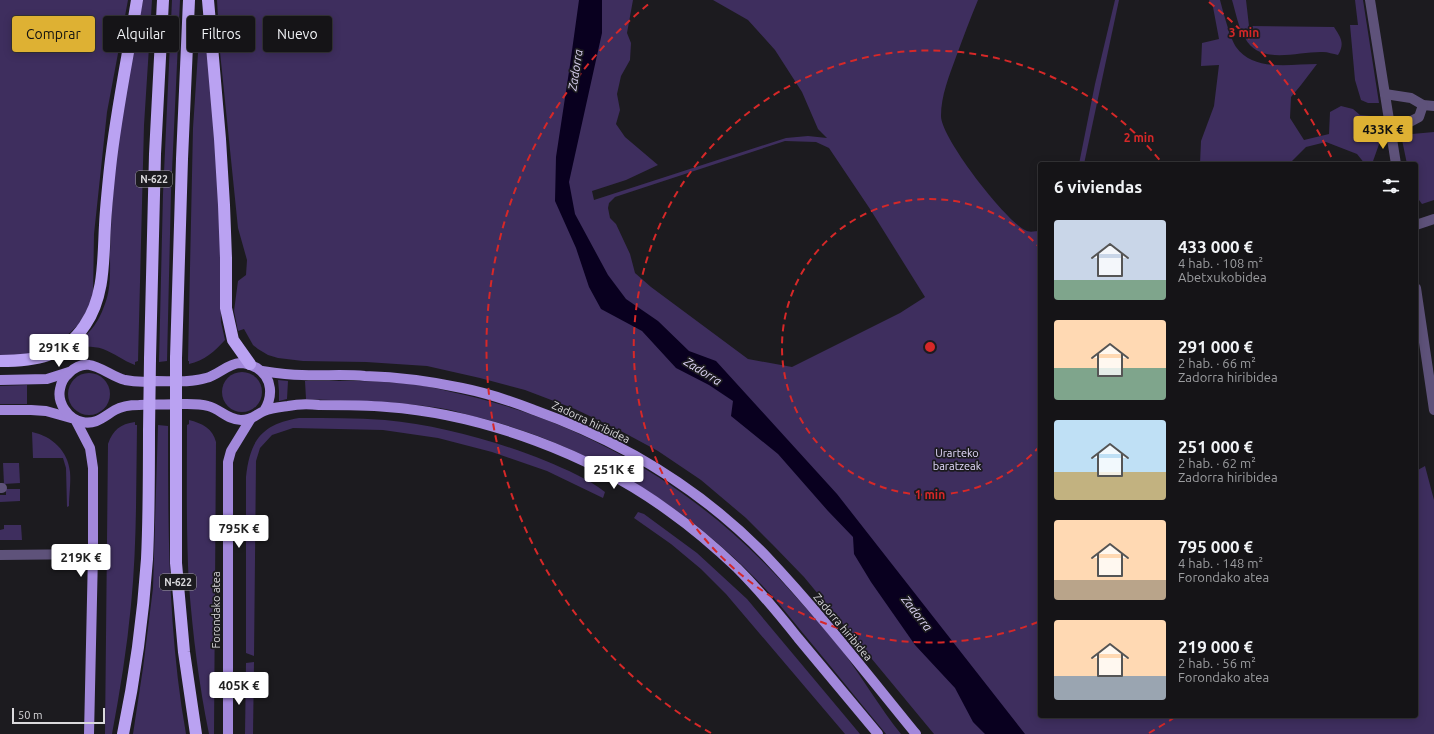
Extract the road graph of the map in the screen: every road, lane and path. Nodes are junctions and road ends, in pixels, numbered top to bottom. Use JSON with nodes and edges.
{"nodes":[{"id":1,"x":137,"y":0,"type":"edge"},
{"id":2,"x":163,"y":0,"type":"edge"},
{"id":3,"x":189,"y":0,"type":"edge"},
{"id":4,"x":208,"y":0,"type":"edge"},
{"id":5,"x":1370,"y":0,"type":"edge"},
{"id":6,"x":1385,"y":94,"type":"junction"},
{"id":7,"x":1423,"y":105,"type":"junction"},
{"id":8,"x":1434,"y":106,"type":"edge"},
{"id":9,"x":1391,"y":132,"type":"junction"},
{"id":10,"x":1396,"y":162,"type":"edge"},
{"id":11,"x":1434,"y":218,"type":"edge"},
{"id":12,"x":1418,"y":223,"type":"edge"},
{"id":13,"x":1418,"y":299,"type":"edge"},
{"id":14,"x":0,"y":361,"type":"edge"},
{"id":15,"x":250,"y":364,"type":"junction"},
{"id":16,"x":70,"y":371,"type":"junction"},
{"id":17,"x":262,"y":371,"type":"junction"},
{"id":18,"x":1431,"y":372,"type":"edge"},
{"id":19,"x":0,"y":380,"type":"edge"},
{"id":20,"x":0,"y":410,"type":"edge"},
{"id":21,"x":1434,"y":410,"type":"edge"},
{"id":22,"x":264,"y":411,"type":"junction"},
{"id":23,"x":74,"y":419,"type":"junction"},
{"id":24,"x":250,"y":420,"type":"junction"},
{"id":25,"x":93,"y":554,"type":"junction"},
{"id":26,"x":0,"y":555,"type":"edge"},
{"id":27,"x":89,"y":734,"type":"edge"},
{"id":28,"x":123,"y":734,"type":"edge"},
{"id":29,"x":196,"y":734,"type":"edge"},
{"id":30,"x":228,"y":734,"type":"edge"},
{"id":31,"x":878,"y":734,"type":"edge"},
{"id":32,"x":916,"y":734,"type":"edge"}],
"edges":[{"from":1,"to":14,"type":"highway"},
{"from":2,"to":28,"type":"highway","number":"N-622","bridge":true},
{"from":3,"to":29,"type":"highway","number":"N-622","bridge":true},
{"from":4,"to":15,"type":"highway"},
{"from":5,"to":6,"type":"street"},
{"from":6,"to":7,"type":"street"},
{"from":6,"to":9,"type":"street"},
{"from":7,"to":8,"type":"street"},
{"from":7,"to":9,"type":"street"},
{"from":9,"to":10,"type":"street"},
{"from":11,"to":12,"type":"street"},
{"from":13,"to":18,"type":"street"},
{"from":15,"to":16,"type":"main road"},
{"from":15,"to":17,"type":"main road"},
{"from":16,"to":19,"type":"main road"},
{"from":16,"to":23,"type":"main road"},
{"from":17,"to":22,"type":"main road"},
{"from":17,"to":32,"type":"main road","name":"Zadorra hiribidea"},
{"from":18,"to":21,"type":"street"},
{"from":20,"to":23,"type":"main road"},
{"from":22,"to":24,"type":"main road"},
{"from":22,"to":31,"type":"main road"},
{"from":23,"to":24,"type":"main road"},
{"from":23,"to":25,"type":"main road"},
{"from":24,"to":30,"type":"main road","name":"Forondako atea"},
{"from":25,"to":26,"type":"street"},
{"from":25,"to":27,"type":"main road"}]}
